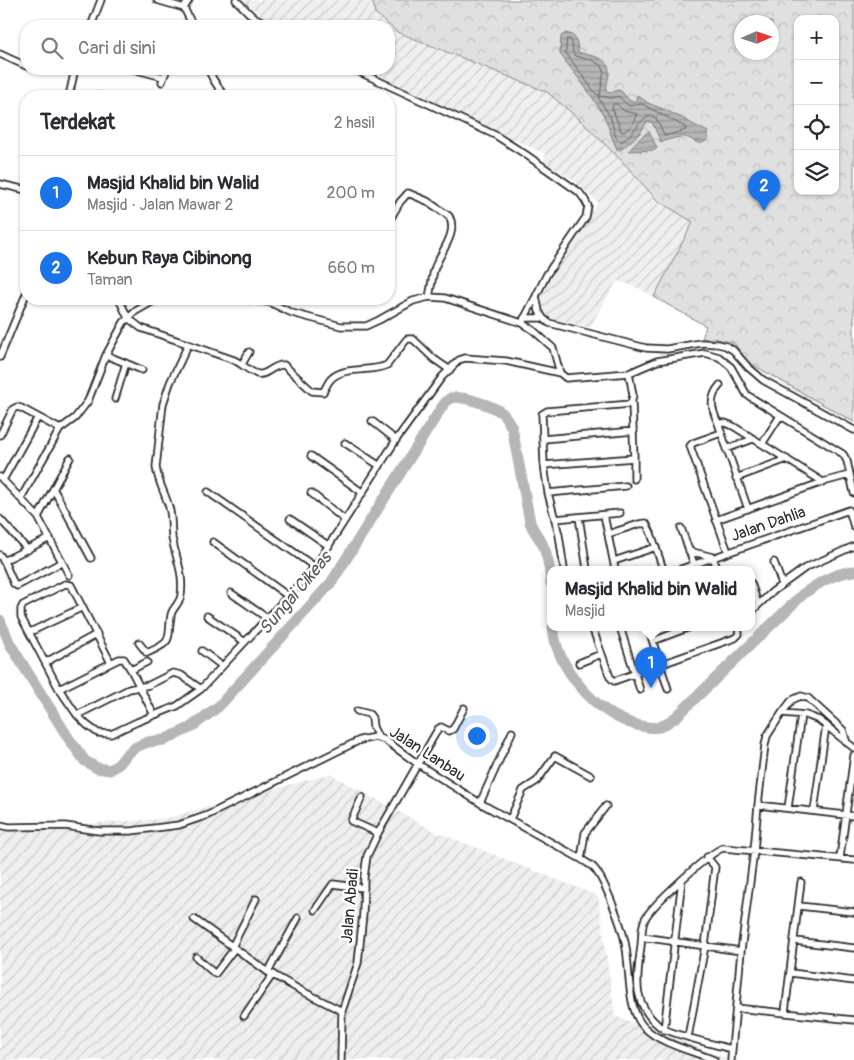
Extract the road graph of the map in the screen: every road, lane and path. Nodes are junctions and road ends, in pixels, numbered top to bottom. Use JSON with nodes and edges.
{"nodes":[{"id":1,"x":101,"y":0,"type":"edge"},
{"id":2,"x":156,"y":0,"type":"edge"},
{"id":3,"x":189,"y":0,"type":"edge"},
{"id":4,"x":236,"y":0,"type":"edge"},
{"id":5,"x":184,"y":8,"type":"junction"},
{"id":6,"x":93,"y":20,"type":"edge"},
{"id":7,"x":189,"y":20,"type":"edge"},
{"id":8,"x":260,"y":20,"type":"edge"},
{"id":9,"x":0,"y":54,"type":"edge"},
{"id":10,"x":20,"y":63,"type":"edge"},
{"id":11,"x":74,"y":75,"type":"edge"},
{"id":12,"x":151,"y":75,"type":"edge"},
{"id":13,"x":165,"y":75,"type":"edge"},
{"id":14,"x":211,"y":75,"type":"edge"},
{"id":15,"x":366,"y":75,"type":"edge"},
{"id":16,"x":70,"y":90,"type":"edge"},
{"id":17,"x":220,"y":90,"type":"edge"},
{"id":18,"x":0,"y":184,"type":"edge"},
{"id":19,"x":20,"y":189,"type":"edge"},
{"id":20,"x":395,"y":212,"type":"edge"},
{"id":21,"x":536,"y":296,"type":"junction"},
{"id":22,"x":429,"y":297,"type":"junction"},
{"id":23,"x":21,"y":305,"type":"edge"},
{"id":24,"x":122,"y":305,"type":"edge"},
{"id":25,"x":144,"y":305,"type":"edge"},
{"id":26,"x":275,"y":305,"type":"edge"},
{"id":27,"x":128,"y":318,"type":"junction"},
{"id":28,"x":543,"y":318,"type":"junction"},
{"id":29,"x":523,"y":320,"type":"junction"},
{"id":30,"x":188,"y":345,"type":"junction"},
{"id":31,"x":249,"y":352,"type":"dead end"},
{"id":32,"x":106,"y":355,"type":"junction"},
{"id":33,"x":0,"y":357,"type":"edge"},
{"id":34,"x":126,"y":363,"type":"junction"},
{"id":35,"x":242,"y":364,"type":"junction"},
{"id":36,"x":142,"y":370,"type":"dead end"},
{"id":37,"x":450,"y":370,"type":"junction"},
{"id":38,"x":560,"y":373,"type":"junction"},
{"id":39,"x":629,"y":373,"type":"junction"},
{"id":40,"x":720,"y":385,"type":"dead end"},
{"id":41,"x":115,"y":400,"type":"dead end"},
{"id":42,"x":632,"y":402,"type":"junction"},
{"id":43,"x":780,"y":416,"type":"junction"},
{"id":44,"x":38,"y":417,"type":"junction"},
{"id":45,"x":372,"y":421,"type":"dead end"},
{"id":46,"x":718,"y":422,"type":"junction"},
{"id":47,"x":60,"y":429,"type":"junction"},
{"id":48,"x":854,"y":430,"type":"edge"},
{"id":49,"x":634,"y":431,"type":"junction"},
{"id":50,"x":722,"y":433,"type":"junction"},
{"id":51,"x":0,"y":435,"type":"edge"},
{"id":52,"x":542,"y":439,"type":"junction"},
{"id":53,"x":396,"y":440,"type":"junction"},
{"id":54,"x":753,"y":440,"type":"junction"},
{"id":55,"x":345,"y":443,"type":"dead end"},
{"id":56,"x":762,"y":444,"type":"junction"},
{"id":57,"x":726,"y":449,"type":"junction"},
{"id":58,"x":311,"y":456,"type":"dead end"},
{"id":59,"x":70,"y":458,"type":"dead end"},
{"id":60,"x":634,"y":458,"type":"junction"},
{"id":61,"x":787,"y":459,"type":"junction"},
{"id":62,"x":544,"y":465,"type":"junction"},
{"id":63,"x":380,"y":466,"type":"junction"},
{"id":64,"x":849,"y":475,"type":"junction"},
{"id":65,"x":736,"y":478,"type":"junction"},
{"id":66,"x":2,"y":479,"type":"edge"},
{"id":67,"x":634,"y":479,"type":"dead end"},
{"id":68,"x":823,"y":482,"type":"junction"},
{"id":69,"x":626,"y":486,"type":"dead end"},
{"id":70,"x":54,"y":490,"type":"junction"},
{"id":71,"x":208,"y":492,"type":"dead end"},
{"id":72,"x":311,"y":493,"type":"dead end"},
{"id":73,"x":363,"y":493,"type":"junction"},
{"id":74,"x":548,"y":493,"type":"junction"},
{"id":75,"x":854,"y":493,"type":"edge"},
{"id":76,"x":21,"y":498,"type":"junction"},
{"id":77,"x":748,"y":509,"type":"junction"},
{"id":78,"x":851,"y":510,"type":"edge"},
{"id":79,"x":620,"y":513,"type":"dead end"},
{"id":80,"x":604,"y":514,"type":"junction"},
{"id":81,"x":38,"y":517,"type":"junction"},
{"id":82,"x":578,"y":517,"type":"junction"},
{"id":83,"x":0,"y":519,"type":"edge"},
{"id":84,"x":290,"y":519,"type":"dead end"},
{"id":85,"x":555,"y":519,"type":"junction"},
{"id":86,"x":345,"y":520,"type":"junction"},
{"id":87,"x":716,"y":520,"type":"junction"},
{"id":88,"x":854,"y":527,"type":"edge"},
{"id":89,"x":681,"y":528,"type":"dead end"},
{"id":90,"x":608,"y":534,"type":"junction"},
{"id":91,"x":50,"y":538,"type":"junction"},
{"id":92,"x":213,"y":542,"type":"dead end"},
{"id":93,"x":329,"y":546,"type":"junction"},
{"id":94,"x":854,"y":546,"type":"edge"},
{"id":95,"x":656,"y":547,"type":"junction"},
{"id":96,"x":28,"y":550,"type":"junction"},
{"id":97,"x":689,"y":551,"type":"junction"},
{"id":98,"x":728,"y":552,"type":"junction"},
{"id":99,"x":0,"y":555,"type":"edge"},
{"id":100,"x":713,"y":557,"type":"junction"},
{"id":101,"x":91,"y":558,"type":"dead end"},
{"id":102,"x":2,"y":561,"type":"edge"},
{"id":103,"x":614,"y":561,"type":"junction"},
{"id":104,"x":62,"y":562,"type":"junction"},
{"id":105,"x":774,"y":562,"type":"dead end"},
{"id":106,"x":694,"y":564,"type":"junction"},
{"id":107,"x":563,"y":566,"type":"edge"},
{"id":108,"x":586,"y":566,"type":"edge"},
{"id":109,"x":615,"y":566,"type":"edge"},
{"id":110,"x":662,"y":566,"type":"edge"},
{"id":111,"x":689,"y":566,"type":"edge"},
{"id":112,"x":717,"y":566,"type":"edge"},
{"id":113,"x":315,"y":567,"type":"junction"},
{"id":114,"x":69,"y":575,"type":"dead end"},
{"id":115,"x":782,"y":584,"type":"junction"},
{"id":116,"x":231,"y":593,"type":"dead end"},
{"id":117,"x":755,"y":595,"type":"edge"},
{"id":118,"x":288,"y":596,"type":"junction"},
{"id":119,"x":758,"y":604,"type":"junction"},
{"id":120,"x":83,"y":607,"type":"junction"},
{"id":121,"x":755,"y":607,"type":"edge"},
{"id":122,"x":208,"y":616,"type":"dead end"},
{"id":123,"x":267,"y":618,"type":"junction"},
{"id":124,"x":593,"y":631,"type":"edge"},
{"id":125,"x":621,"y":631,"type":"edge"},
{"id":126,"x":650,"y":631,"type":"edge"},
{"id":127,"x":679,"y":631,"type":"edge"},
{"id":128,"x":739,"y":631,"type":"edge"},
{"id":129,"x":30,"y":632,"type":"junction"},
{"id":130,"x":97,"y":634,"type":"junction"},
{"id":131,"x":653,"y":640,"type":"junction"},
{"id":132,"x":245,"y":642,"type":"junction"},
{"id":133,"x":139,"y":643,"type":"dead end"},
{"id":134,"x":202,"y":651,"type":"dead end"},
{"id":135,"x":602,"y":654,"type":"junction"},
{"id":136,"x":46,"y":662,"type":"junction"},
{"id":137,"x":147,"y":662,"type":"dead end"},
{"id":138,"x":111,"y":663,"type":"junction"},
{"id":139,"x":579,"y":664,"type":"dead end"},
{"id":140,"x":660,"y":664,"type":"junction"},
{"id":141,"x":222,"y":666,"type":"junction"},
{"id":142,"x":131,"y":670,"type":"junction"},
{"id":143,"x":636,"y":673,"type":"junction"},
{"id":144,"x":139,"y":687,"type":"junction"},
{"id":145,"x":59,"y":689,"type":"junction"},
{"id":146,"x":201,"y":689,"type":"junction"},
{"id":147,"x":640,"y":690,"type":"dead end"},
{"id":148,"x":668,"y":690,"type":"dead end"},
{"id":149,"x":464,"y":708,"type":"dead end"},
{"id":150,"x":357,"y":711,"type":"dead end"},
{"id":151,"x":782,"y":713,"type":"junction"},
{"id":152,"x":77,"y":715,"type":"junction"},
{"id":153,"x":154,"y":715,"type":"junction"},
{"id":154,"x":801,"y":715,"type":"junction"},
{"id":155,"x":826,"y":725,"type":"junction"},
{"id":156,"x":512,"y":732,"type":"dead end"},
{"id":157,"x":378,"y":737,"type":"junction"},
{"id":158,"x":847,"y":743,"type":"junction"},
{"id":159,"x":854,"y":748,"type":"edge"},
{"id":160,"x":854,"y":754,"type":"edge"},
{"id":161,"x":418,"y":764,"type":"junction"},
{"id":162,"x":590,"y":776,"type":"dead end"},
{"id":163,"x":362,"y":797,"type":"dead end"},
{"id":164,"x":480,"y":803,"type":"junction"},
{"id":165,"x":758,"y":805,"type":"junction"},
{"id":166,"x":606,"y":806,"type":"dead end"},
{"id":167,"x":788,"y":808,"type":"junction"},
{"id":168,"x":814,"y":811,"type":"junction"},
{"id":169,"x":846,"y":814,"type":"junction"},
{"id":170,"x":854,"y":816,"type":"edge"},
{"id":171,"x":510,"y":820,"type":"junction"},
{"id":172,"x":0,"y":825,"type":"edge"},
{"id":173,"x":378,"y":833,"type":"junction"},
{"id":174,"x":754,"y":851,"type":"junction"},
{"id":175,"x":707,"y":857,"type":"junction"},
{"id":176,"x":840,"y":858,"type":"junction"},
{"id":177,"x":581,"y":859,"type":"junction"},
{"id":178,"x":854,"y":860,"type":"edge"},
{"id":179,"x":682,"y":880,"type":"junction"},
{"id":180,"x":801,"y":882,"type":"dead end"},
{"id":181,"x":364,"y":888,"type":"junction"},
{"id":182,"x":256,"y":899,"type":"dead end"},
{"id":183,"x":799,"y":906,"type":"junction"},
{"id":184,"x":316,"y":910,"type":"dead end"},
{"id":185,"x":854,"y":912,"type":"edge"},
{"id":186,"x":298,"y":918,"type":"dead end"},
{"id":187,"x":194,"y":919,"type":"dead end"},
{"id":188,"x":642,"y":937,"type":"junction"},
{"id":189,"x":795,"y":941,"type":"junction"},
{"id":190,"x":676,"y":942,"type":"junction"},
{"id":191,"x":705,"y":946,"type":"junction"},
{"id":192,"x":233,"y":948,"type":"junction"},
{"id":193,"x":854,"y":948,"type":"edge"},
{"id":194,"x":741,"y":950,"type":"junction"},
{"id":195,"x":196,"y":957,"type":"dead end"},
{"id":196,"x":270,"y":973,"type":"junction"},
{"id":197,"x":791,"y":973,"type":"junction"},
{"id":198,"x":854,"y":981,"type":"edge"},
{"id":199,"x":736,"y":1008,"type":"junction"},
{"id":200,"x":342,"y":1011,"type":"junction"},
{"id":201,"x":785,"y":1012,"type":"junction"},
{"id":202,"x":244,"y":1016,"type":"dead end"},
{"id":203,"x":854,"y":1020,"type":"edge"},
{"id":204,"x":664,"y":1030,"type":"junction"},
{"id":205,"x":688,"y":1037,"type":"junction"},
{"id":206,"x":732,"y":1049,"type":"junction"},
{"id":207,"x":341,"y":1060,"type":"edge"},
{"id":208,"x":714,"y":1060,"type":"edge"},
{"id":209,"x":731,"y":1060,"type":"edge"}],
"edges":[{"from":1,"to":6,"type":"street"},
{"from":2,"to":5,"type":"street"},
{"from":3,"to":5,"type":"street"},
{"from":4,"to":8,"type":"street"},
{"from":5,"to":7,"type":"street"},
{"from":9,"to":10,"type":"street"},
{"from":11,"to":16,"type":"street"},
{"from":12,"to":13,"type":"street"},
{"from":14,"to":17,"type":"street"},
{"from":15,"to":21,"type":"street"},
{"from":18,"to":19,"type":"street"},
{"from":20,"to":22,"type":"street"},
{"from":21,"to":28,"type":"street"},
{"from":21,"to":29,"type":"street"},
{"from":22,"to":26,"type":"street"},
{"from":22,"to":29,"type":"street"},
{"from":23,"to":33,"type":"street"},
{"from":24,"to":27,"type":"street"},
{"from":25,"to":27,"type":"street"},
{"from":27,"to":30,"type":"street"},
{"from":27,"to":32,"type":"street"},
{"from":28,"to":29,"type":"street"},
{"from":28,"to":48,"type":"street"},
{"from":29,"to":38,"type":"street"},
{"from":30,"to":35,"type":"street"},
{"from":30,"to":133,"type":"street"},
{"from":31,"to":35,"type":"street"},
{"from":32,"to":34,"type":"street"},
{"from":32,"to":47,"type":"street"},
{"from":34,"to":36,"type":"street"},
{"from":34,"to":41,"type":"street"},
{"from":35,"to":37,"type":"street"},
{"from":37,"to":38,"type":"street"},
{"from":37,"to":53,"type":"street"},
{"from":38,"to":39,"type":"street"},
{"from":39,"to":42,"type":"street"},
{"from":39,"to":43,"type":"street"},
{"from":40,"to":46,"type":"street"},
{"from":42,"to":49,"type":"street"},
{"from":42,"to":52,"type":"street"},
{"from":43,"to":56,"type":"street"},
{"from":43,"to":64,"type":"street"},
{"from":44,"to":47,"type":"street"},
{"from":44,"to":51,"type":"street"},
{"from":44,"to":66,"type":"street"},
{"from":45,"to":53,"type":"street"},
{"from":46,"to":50,"type":"street"},
{"from":46,"to":54,"type":"street"},
{"from":47,"to":76,"type":"street"},
{"from":49,"to":52,"type":"street"},
{"from":49,"to":60,"type":"street"},
{"from":50,"to":57,"type":"street"},
{"from":50,"to":87,"type":"street"},
{"from":52,"to":62,"type":"street"},
{"from":53,"to":63,"type":"street"},
{"from":54,"to":56,"type":"street"},
{"from":54,"to":57,"type":"street"},
{"from":55,"to":63,"type":"street"},
{"from":56,"to":61,"type":"street"},
{"from":57,"to":65,"type":"street"},
{"from":58,"to":73,"type":"street"},
{"from":59,"to":70,"type":"street"},
{"from":60,"to":62,"type":"street"},
{"from":60,"to":67,"type":"street"},
{"from":61,"to":65,"type":"street"},
{"from":61,"to":68,"type":"street"},
{"from":62,"to":74,"type":"street"},
{"from":63,"to":73,"type":"street"},
{"from":64,"to":68,"type":"street"},
{"from":64,"to":75,"type":"street"},
{"from":65,"to":77,"type":"street"},
{"from":66,"to":76,"type":"street"},
{"from":68,"to":77,"type":"street"},
{"from":69,"to":74,"type":"street"},
{"from":70,"to":81,"type":"street"},
{"from":70,"to":101,"type":"street"},
{"from":71,"to":113,"type":"street"},
{"from":72,"to":86,"type":"street"},
{"from":73,"to":86,"type":"street"},
{"from":74,"to":85,"type":"street"},
{"from":76,"to":81,"type":"street"},
{"from":77,"to":87,"type":"street"},
{"from":78,"to":88,"type":"street","name":"Jalan Dahlia"},
{"from":78,"to":98,"type":"street","name":"Jalan Dahlia"},
{"from":79,"to":80,"type":"street"},
{"from":80,"to":82,"type":"street"},
{"from":80,"to":90,"type":"street"},
{"from":81,"to":91,"type":"street"},
{"from":82,"to":85,"type":"street"},
{"from":82,"to":108,"type":"street"},
{"from":83,"to":96,"type":"street"},
{"from":84,"to":93,"type":"street"},
{"from":85,"to":107,"type":"street"},
{"from":86,"to":93,"type":"street"},
{"from":87,"to":98,"type":"street"},
{"from":89,"to":97,"type":"street"},
{"from":90,"to":95,"type":"street"},
{"from":90,"to":103,"type":"street"},
{"from":91,"to":96,"type":"street"},
{"from":91,"to":104,"type":"street"},
{"from":92,"to":118,"type":"street"},
{"from":93,"to":113,"type":"street"},
{"from":94,"to":115,"type":"street"},
{"from":95,"to":103,"type":"street"},
{"from":95,"to":110,"type":"street"},
{"from":96,"to":102,"type":"street"},
{"from":97,"to":100,"type":"street"},
{"from":97,"to":106,"type":"street"},
{"from":98,"to":100,"type":"street","name":"Jalan Dahlia"},
{"from":99,"to":102,"type":"street"},
{"from":100,"to":106,"type":"street","name":"Jalan Dahlia"},
{"from":100,"to":112,"type":"street"},
{"from":102,"to":104,"type":"street"},
{"from":103,"to":109,"type":"street"},
{"from":104,"to":114,"type":"street"},
{"from":105,"to":115,"type":"street"},
{"from":106,"to":111,"type":"street","name":"Jalan Dahlia"},
{"from":113,"to":118,"type":"street"},
{"from":115,"to":119,"type":"street"},
{"from":116,"to":123,"type":"street"},
{"from":117,"to":119,"type":"street"},
{"from":118,"to":123,"type":"street"},
{"from":119,"to":121,"type":"street"},
{"from":120,"to":129,"type":"street"},
{"from":120,"to":129,"type":"street"},
{"from":120,"to":130,"type":"street"},
{"from":122,"to":132,"type":"street"},
{"from":123,"to":132,"type":"street"},
{"from":124,"to":135,"type":"street"},
{"from":125,"to":143,"type":"street"},
{"from":126,"to":131,"type":"street"},
{"from":127,"to":131,"type":"street"},
{"from":128,"to":140,"type":"street"},
{"from":129,"to":136,"type":"street"},
{"from":130,"to":136,"type":"street"},
{"from":130,"to":138,"type":"street"},
{"from":131,"to":140,"type":"street"},
{"from":132,"to":141,"type":"street"},
{"from":134,"to":141,"type":"street"},
{"from":135,"to":139,"type":"street"},
{"from":135,"to":143,"type":"street"},
{"from":136,"to":145,"type":"street"},
{"from":137,"to":142,"type":"street"},
{"from":138,"to":142,"type":"street"},
{"from":138,"to":145,"type":"street"},
{"from":140,"to":143,"type":"street"},
{"from":140,"to":148,"type":"street"},
{"from":141,"to":146,"type":"street"},
{"from":142,"to":144,"type":"street"},
{"from":143,"to":147,"type":"street"},
{"from":144,"to":146,"type":"street"},
{"from":144,"to":152,"type":"street"},
{"from":144,"to":153,"type":"street"},
{"from":145,"to":152,"type":"street"},
{"from":146,"to":153,"type":"street"},
{"from":149,"to":161,"type":"street","name":"Jalan Abadi"},
{"from":150,"to":157,"type":"street"},
{"from":151,"to":154,"type":"street"},
{"from":151,"to":158,"type":"street"},
{"from":151,"to":165,"type":"street"},
{"from":152,"to":153,"type":"street"},
{"from":154,"to":155,"type":"street"},
{"from":154,"to":167,"type":"street"},
{"from":155,"to":158,"type":"street"},
{"from":155,"to":168,"type":"street"},
{"from":156,"to":164,"type":"street"},
{"from":157,"to":161,"type":"street","name":"Jalan Lanbau"},
{"from":157,"to":172,"type":"street","name":"Jalan Lanbau"},
{"from":158,"to":159,"type":"street"},
{"from":160,"to":169,"type":"street"},
{"from":161,"to":164,"type":"street","name":"Jalan Lanbau"},
{"from":161,"to":173,"type":"street","name":"Jalan Abadi"},
{"from":162,"to":171,"type":"street"},
{"from":163,"to":173,"type":"street"},
{"from":164,"to":171,"type":"street","name":"Jalan Lanbau"},
{"from":165,"to":167,"type":"street"},
{"from":165,"to":174,"type":"street"},
{"from":166,"to":177,"type":"street"},
{"from":167,"to":168,"type":"street"},
{"from":168,"to":169,"type":"street"},
{"from":169,"to":170,"type":"street"},
{"from":169,"to":176,"type":"street"},
{"from":171,"to":177,"type":"street","name":"Jalan Lanbau"},
{"from":173,"to":181,"type":"street","name":"Jalan Abadi"},
{"from":174,"to":175,"type":"street"},
{"from":174,"to":176,"type":"street"},
{"from":174,"to":194,"type":"street"},
{"from":175,"to":179,"type":"street"},
{"from":175,"to":191,"type":"street"},
{"from":176,"to":178,"type":"street"},
{"from":177,"to":208,"type":"street","name":"Jalan Lanbau"},
{"from":179,"to":188,"type":"street"},
{"from":179,"to":190,"type":"street"},
{"from":180,"to":183,"type":"street"},
{"from":181,"to":184,"type":"street"},
{"from":181,"to":200,"type":"street","name":"Jalan Abadi"},
{"from":182,"to":192,"type":"street"},
{"from":183,"to":185,"type":"street"},
{"from":183,"to":189,"type":"street"},
{"from":186,"to":196,"type":"street"},
{"from":187,"to":192,"type":"street"},
{"from":188,"to":190,"type":"street"},
{"from":188,"to":204,"type":"street"},
{"from":189,"to":193,"type":"street"},
{"from":189,"to":197,"type":"street"},
{"from":190,"to":191,"type":"street"},
{"from":190,"to":204,"type":"street"},
{"from":191,"to":194,"type":"street"},
{"from":191,"to":205,"type":"street"},
{"from":192,"to":195,"type":"street"},
{"from":192,"to":196,"type":"street"},
{"from":194,"to":199,"type":"street"},
{"from":196,"to":200,"type":"street"},
{"from":196,"to":202,"type":"street"},
{"from":197,"to":198,"type":"street"},
{"from":197,"to":201,"type":"street"},
{"from":199,"to":201,"type":"street"},
{"from":199,"to":206,"type":"street"},
{"from":200,"to":207,"type":"street","name":"Jalan Abadi"},
{"from":201,"to":203,"type":"street"},
{"from":204,"to":205,"type":"street"},
{"from":205,"to":206,"type":"street"},
{"from":206,"to":209,"type":"street"}]}
